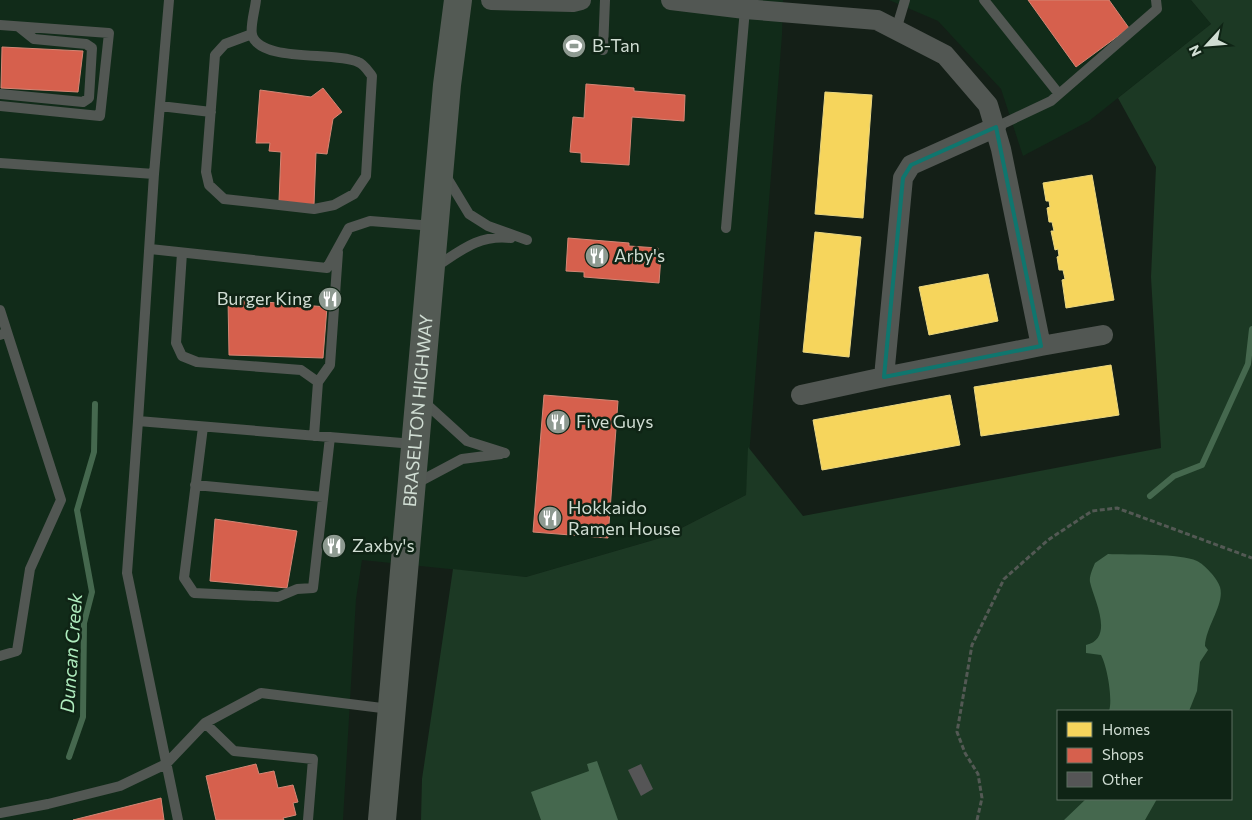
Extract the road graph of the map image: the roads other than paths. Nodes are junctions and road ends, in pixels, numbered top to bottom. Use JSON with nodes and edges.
{"nodes":[{"id":1,"x":169,"y":0,"type":"edge"},
{"id":2,"x":256,"y":0,"type":"edge"},
{"id":3,"x":458,"y":0,"type":"edge"},
{"id":4,"x":491,"y":0,"type":"edge"},
{"id":5,"x":581,"y":0,"type":"edge"},
{"id":6,"x":605,"y":0,"type":"edge"},
{"id":7,"x":671,"y":0,"type":"edge"},
{"id":8,"x":905,"y":0,"type":"edge"},
{"id":9,"x":984,"y":0,"type":"edge"},
{"id":10,"x":1156,"y":0,"type":"edge"},
{"id":11,"x":745,"y":9,"type":"junction"},
{"id":12,"x":0,"y":25,"type":"edge"},
{"id":13,"x":19,"y":27,"type":"junction"},
{"id":14,"x":896,"y":30,"type":"junction"},
{"id":15,"x":252,"y":34,"type":"junction"},
{"id":16,"x":603,"y":50,"type":"dead end"},
{"id":17,"x":0,"y":94,"type":"edge"},
{"id":18,"x":1059,"y":94,"type":"junction"},
{"id":19,"x":0,"y":106,"type":"edge"},
{"id":20,"x":160,"y":106,"type":"junction"},
{"id":21,"x":210,"y":112,"type":"junction"},
{"id":22,"x":996,"y":127,"type":"junction"},
{"id":23,"x":0,"y":163,"type":"edge"},
{"id":24,"x":440,"y":166,"type":"junction"},
{"id":25,"x":154,"y":174,"type":"junction"},
{"id":26,"x":435,"y":226,"type":"junction"},
{"id":27,"x":726,"y":228,"type":"dead end"},
{"id":28,"x":339,"y":247,"type":"junction"},
{"id":29,"x":150,"y":249,"type":"junction"},
{"id":30,"x":182,"y":253,"type":"junction"},
{"id":31,"x":431,"y":269,"type":"junction"},
{"id":32,"x":0,"y":310,"type":"edge"},
{"id":33,"x":4,"y":334,"type":"edge"},
{"id":34,"x":1103,"y":335,"type":"dead end"},
{"id":35,"x":1041,"y":346,"type":"junction"},
{"id":36,"x":884,"y":377,"type":"junction"},
{"id":37,"x":318,"y":382,"type":"junction"},
{"id":38,"x":800,"y":395,"type":"dead end"},
{"id":39,"x":420,"y":398,"type":"junction"},
{"id":40,"x":138,"y":421,"type":"junction"},
{"id":41,"x":203,"y":427,"type":"junction"},
{"id":42,"x":314,"y":436,"type":"junction"},
{"id":43,"x":330,"y":437,"type":"junction"},
{"id":44,"x":416,"y":444,"type":"junction"},
{"id":45,"x":194,"y":485,"type":"junction"},
{"id":46,"x":412,"y":486,"type":"junction"},
{"id":47,"x":323,"y":497,"type":"junction"},
{"id":48,"x":0,"y":656,"type":"edge"},
{"id":49,"x":392,"y":709,"type":"junction"},
{"id":50,"x":205,"y":723,"type":"junction"},
{"id":51,"x":166,"y":764,"type":"junction"},
{"id":52,"x":0,"y":813,"type":"edge"},
{"id":53,"x":178,"y":820,"type":"edge"},
{"id":54,"x":308,"y":820,"type":"edge"},
{"id":55,"x":382,"y":820,"type":"edge"}],
"edges":[{"from":1,"to":20,"type":"lane"},
{"from":2,"to":15,"type":"lane"},
{"from":3,"to":24,"type":"main road","name":"BRASELTON HIGHWAY"},
{"from":4,"to":5,"type":"street"},
{"from":6,"to":16,"type":"lane"},
{"from":7,"to":11,"type":"street"},
{"from":8,"to":14,"type":"lane"},
{"from":9,"to":18,"type":"lane"},
{"from":10,"to":18,"type":"lane"},
{"from":11,"to":14,"type":"street"},
{"from":11,"to":27,"type":"lane"},
{"from":12,"to":13,"type":"lane"},
{"from":13,"to":17,"type":"lane"},
{"from":13,"to":19,"type":"lane"},
{"from":14,"to":22,"type":"street"},
{"from":15,"to":21,"type":"lane"},
{"from":15,"to":21,"type":"lane"},
{"from":18,"to":22,"type":"lane"},
{"from":20,"to":21,"type":"lane"},
{"from":20,"to":25,"type":"lane"},
{"from":22,"to":35,"type":"street"},
{"from":22,"to":36,"type":"street"},
{"from":23,"to":25,"type":"lane"},
{"from":24,"to":26,"type":"main road","name":"BRASELTON HIGHWAY"},
{"from":24,"to":31,"type":"lane"},
{"from":25,"to":29,"type":"lane"},
{"from":26,"to":28,"type":"lane"},
{"from":26,"to":31,"type":"main road","name":"BRASELTON HIGHWAY"},
{"from":28,"to":30,"type":"lane"},
{"from":28,"to":37,"type":"lane"},
{"from":29,"to":30,"type":"lane"},
{"from":29,"to":40,"type":"lane"},
{"from":30,"to":37,"type":"lane"},
{"from":31,"to":39,"type":"main road","name":"BRASELTON HIGHWAY"},
{"from":32,"to":33,"type":"lane"},
{"from":33,"to":48,"type":"lane"},
{"from":34,"to":35,"type":"street"},
{"from":35,"to":36,"type":"street"},
{"from":36,"to":38,"type":"street"},
{"from":37,"to":42,"type":"lane"},
{"from":39,"to":44,"type":"main road","name":"BRASELTON HIGHWAY"},
{"from":39,"to":46,"type":"lane"},
{"from":40,"to":41,"type":"lane"},
{"from":40,"to":51,"type":"lane"},
{"from":41,"to":42,"type":"lane"},
{"from":41,"to":45,"type":"lane"},
{"from":42,"to":43,"type":"lane"},
{"from":43,"to":44,"type":"lane"},
{"from":43,"to":47,"type":"lane"},
{"from":44,"to":46,"type":"main road","name":"BRASELTON HIGHWAY"},
{"from":45,"to":47,"type":"lane"},
{"from":45,"to":47,"type":"lane"},
{"from":46,"to":49,"type":"main road","name":"BRASELTON HIGHWAY"},
{"from":49,"to":50,"type":"lane"},
{"from":49,"to":55,"type":"main road","name":"BRASELTON HIGHWAY"},
{"from":50,"to":51,"type":"lane"},
{"from":50,"to":54,"type":"lane"},
{"from":51,"to":52,"type":"lane"},
{"from":51,"to":53,"type":"lane"}]}
